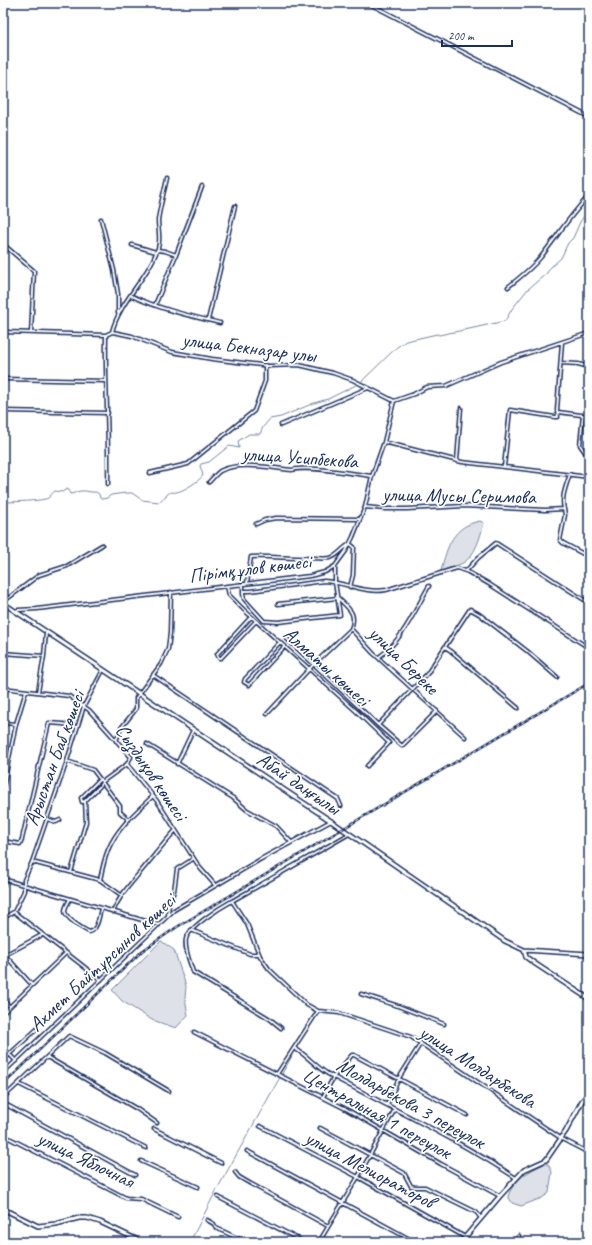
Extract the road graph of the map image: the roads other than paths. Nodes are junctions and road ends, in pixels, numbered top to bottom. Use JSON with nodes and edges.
{"nodes":[{"id":1,"x":368,"y":3,"type":"edge"},
{"id":2,"x":589,"y":116,"type":"edge"},
{"id":3,"x":167,"y":178,"type":"dead end"},
{"id":4,"x":202,"y":186,"type":"dead end"},
{"id":5,"x":589,"y":196,"type":"edge"},
{"id":6,"x":235,"y":206,"type":"dead end"},
{"id":7,"x":101,"y":219,"type":"dead end"},
{"id":8,"x":3,"y":244,"type":"edge"},
{"id":9,"x":132,"y":245,"type":"dead end"},
{"id":10,"x":157,"y":251,"type":"junction"},
{"id":11,"x":176,"y":255,"type":"junction"},
{"id":12,"x":508,"y":287,"type":"dead end"},
{"id":13,"x":131,"y":296,"type":"junction"},
{"id":14,"x":155,"y":305,"type":"junction"},
{"id":15,"x":119,"y":315,"type":"junction"},
{"id":16,"x":208,"y":320,"type":"junction"},
{"id":17,"x":220,"y":323,"type":"dead end"},
{"id":18,"x":3,"y":332,"type":"edge"},
{"id":19,"x":112,"y":332,"type":"junction"},
{"id":20,"x":31,"y":333,"type":"junction"},
{"id":21,"x":589,"y":333,"type":"edge"},
{"id":22,"x":106,"y":335,"type":"junction"},
{"id":23,"x":562,"y":342,"type":"junction"},
{"id":24,"x":560,"y":363,"type":"junction"},
{"id":25,"x":265,"y":365,"type":"junction"},
{"id":26,"x":589,"y":367,"type":"edge"},
{"id":27,"x":3,"y":379,"type":"edge"},
{"id":28,"x":106,"y":381,"type":"junction"},
{"id":29,"x":368,"y":388,"type":"junction"},
{"id":30,"x":394,"y":400,"type":"junction"},
{"id":31,"x":461,"y":408,"type":"dead end"},
{"id":32,"x":3,"y":411,"type":"edge"},
{"id":33,"x":558,"y":412,"type":"junction"},
{"id":34,"x":108,"y":413,"type":"junction"},
{"id":35,"x":583,"y":415,"type":"junction"},
{"id":36,"x":589,"y":416,"type":"edge"},
{"id":37,"x":281,"y":425,"type":"dead end"},
{"id":38,"x":384,"y":442,"type":"junction"},
{"id":39,"x":589,"y":458,"type":"edge"},
{"id":40,"x":456,"y":461,"type":"junction"},
{"id":41,"x":504,"y":467,"type":"junction"},
{"id":42,"x":150,"y":473,"type":"dead end"},
{"id":43,"x":570,"y":474,"type":"junction"},
{"id":44,"x":372,"y":476,"type":"junction"},
{"id":45,"x":589,"y":477,"type":"edge"},
{"id":46,"x":209,"y":482,"type":"dead end"},
{"id":47,"x":108,"y":484,"type":"dead end"},
{"id":48,"x":365,"y":507,"type":"junction"},
{"id":49,"x":564,"y":509,"type":"junction"},
{"id":50,"x":359,"y":519,"type":"junction"},
{"id":51,"x":256,"y":524,"type":"dead end"},
{"id":52,"x":350,"y":544,"type":"junction"},
{"id":53,"x":102,"y":545,"type":"dead end"},
{"id":54,"x":589,"y":557,"type":"edge"},
{"id":55,"x":335,"y":566,"type":"junction"},
{"id":56,"x":466,"y":571,"type":"junction"},
{"id":57,"x":335,"y":582,"type":"junction"},
{"id":58,"x":247,"y":583,"type":"junction"},
{"id":59,"x":243,"y":584,"type":"junction"},
{"id":60,"x":227,"y":586,"type":"junction"},
{"id":61,"x":350,"y":586,"type":"junction"},
{"id":62,"x":429,"y":586,"type":"dead end"},
{"id":63,"x":243,"y":591,"type":"junction"},
{"id":64,"x":171,"y":592,"type":"junction"},
{"id":65,"x":338,"y":598,"type":"junction"},
{"id":66,"x":3,"y":602,"type":"edge"},
{"id":67,"x":589,"y":603,"type":"edge"},
{"id":68,"x":278,"y":604,"type":"dead end"},
{"id":69,"x":15,"y":612,"type":"junction"},
{"id":70,"x":251,"y":617,"type":"junction"},
{"id":71,"x":256,"y":621,"type":"junction"},
{"id":72,"x":351,"y":629,"type":"junction"},
{"id":73,"x":46,"y":632,"type":"junction"},
{"id":74,"x":285,"y":637,"type":"dead end"},
{"id":75,"x":280,"y":642,"type":"junction"},
{"id":76,"x":285,"y":646,"type":"junction"},
{"id":77,"x":445,"y":647,"type":"junction"},
{"id":78,"x":589,"y":648,"type":"edge"},
{"id":79,"x":3,"y":654,"type":"edge"},
{"id":80,"x":44,"y":656,"type":"junction"},
{"id":81,"x":378,"y":657,"type":"junction"},
{"id":82,"x":313,"y":665,"type":"junction"},
{"id":83,"x":309,"y":669,"type":"junction"},
{"id":84,"x":103,"y":670,"type":"junction"},
{"id":85,"x":153,"y":675,"type":"junction"},
{"id":86,"x":557,"y":677,"type":"dead end"},
{"id":87,"x":3,"y":688,"type":"edge"},
{"id":88,"x":412,"y":688,"type":"junction"},
{"id":89,"x":26,"y":691,"type":"junction"},
{"id":90,"x":38,"y":692,"type":"junction"},
{"id":91,"x":138,"y":694,"type":"junction"},
{"id":92,"x":84,"y":706,"type":"junction"},
{"id":93,"x":518,"y":708,"type":"dead end"},
{"id":94,"x":437,"y":711,"type":"junction"},
{"id":95,"x":267,"y":714,"type":"dead end"},
{"id":96,"x":3,"y":723,"type":"edge"},
{"id":97,"x":16,"y":724,"type":"junction"},
{"id":98,"x":378,"y":725,"type":"junction"},
{"id":99,"x":77,"y":727,"type":"junction"},
{"id":100,"x":193,"y":730,"type":"junction"},
{"id":101,"x":465,"y":737,"type":"dead end"},
{"id":102,"x":116,"y":741,"type":"junction"},
{"id":103,"x":147,"y":744,"type":"dead end"},
{"id":104,"x":67,"y":761,"type":"junction"},
{"id":105,"x":127,"y":764,"type":"junction"},
{"id":106,"x":177,"y":764,"type":"junction"},
{"id":107,"x":368,"y":766,"type":"dead end"},
{"id":108,"x":100,"y":779,"type":"junction"},
{"id":109,"x":102,"y":782,"type":"junction"},
{"id":110,"x":3,"y":788,"type":"edge"},
{"id":111,"x":153,"y":796,"type":"junction"},
{"id":112,"x":85,"y":801,"type":"junction"},
{"id":113,"x":341,"y":806,"type":"dead end"},
{"id":114,"x":47,"y":819,"type":"junction"},
{"id":115,"x":128,"y":819,"type":"junction"},
{"id":116,"x":60,"y":820,"type":"dead end"},
{"id":117,"x":331,"y":821,"type":"junction"},
{"id":118,"x":175,"y":831,"type":"junction"},
{"id":119,"x":350,"y":833,"type":"junction"},
{"id":120,"x":3,"y":841,"type":"edge"},
{"id":121,"x":291,"y":842,"type":"junction"},
{"id":122,"x":194,"y":858,"type":"junction"},
{"id":123,"x":32,"y":862,"type":"junction"},
{"id":124,"x":71,"y":872,"type":"junction"},
{"id":125,"x":4,"y":879,"type":"edge"},
{"id":126,"x":100,"y":880,"type":"junction"},
{"id":127,"x":215,"y":885,"type":"junction"},
{"id":128,"x":3,"y":886,"type":"edge"},
{"id":129,"x":24,"y":886,"type":"junction"},
{"id":130,"x":121,"y":896,"type":"junction"},
{"id":131,"x":70,"y":899,"type":"junction"},
{"id":132,"x":232,"y":901,"type":"junction"},
{"id":133,"x":101,"y":908,"type":"junction"},
{"id":134,"x":14,"y":912,"type":"junction"},
{"id":135,"x":113,"y":912,"type":"junction"},
{"id":136,"x":168,"y":915,"type":"junction"},
{"id":137,"x":3,"y":918,"type":"edge"},
{"id":138,"x":159,"y":925,"type":"junction"},
{"id":139,"x":191,"y":930,"type":"junction"},
{"id":140,"x":43,"y":935,"type":"junction"},
{"id":141,"x":524,"y":950,"type":"junction"},
{"id":142,"x":66,"y":953,"type":"junction"},
{"id":143,"x":260,"y":954,"type":"junction"},
{"id":144,"x":589,"y":954,"type":"edge"},
{"id":145,"x":4,"y":956,"type":"edge"},
{"id":146,"x":101,"y":980,"type":"junction"},
{"id":147,"x":32,"y":985,"type":"junction"},
{"id":148,"x":361,"y":994,"type":"dead end"},
{"id":149,"x":589,"y":999,"type":"edge"},
{"id":150,"x":3,"y":1000,"type":"edge"},
{"id":151,"x":9,"y":1007,"type":"junction"},
{"id":152,"x":318,"y":1011,"type":"junction"},
{"id":153,"x":3,"y":1013,"type":"edge"},
{"id":154,"x":444,"y":1024,"type":"dead end"},
{"id":155,"x":281,"y":1028,"type":"dead end"},
{"id":156,"x":37,"y":1029,"type":"dead end"},
{"id":157,"x":194,"y":1032,"type":"dead end"},
{"id":158,"x":421,"y":1043,"type":"junction"},
{"id":159,"x":3,"y":1048,"type":"edge"},
{"id":160,"x":294,"y":1048,"type":"junction"},
{"id":161,"x":9,"y":1054,"type":"junction"},
{"id":162,"x":47,"y":1057,"type":"junction"},
{"id":163,"x":3,"y":1060,"type":"edge"},
{"id":164,"x":16,"y":1061,"type":"junction"},
{"id":165,"x":3,"y":1073,"type":"edge"},
{"id":166,"x":277,"y":1074,"type":"junction"},
{"id":167,"x":334,"y":1076,"type":"junction"},
{"id":168,"x":399,"y":1078,"type":"junction"},
{"id":169,"x":19,"y":1084,"type":"junction"},
{"id":170,"x":169,"y":1091,"type":"dead end"},
{"id":171,"x":589,"y":1093,"type":"edge"},
{"id":172,"x":323,"y":1097,"type":"junction"},
{"id":173,"x":3,"y":1098,"type":"edge"},
{"id":174,"x":3,"y":1103,"type":"edge"},
{"id":175,"x":387,"y":1105,"type":"junction"},
{"id":176,"x":395,"y":1109,"type":"junction"},
{"id":177,"x":467,"y":1116,"type":"dead end"},
{"id":178,"x":157,"y":1123,"type":"dead end"},
{"id":179,"x":260,"y":1126,"type":"dead end"},
{"id":180,"x":320,"y":1128,"type":"dead end"},
{"id":181,"x":154,"y":1129,"type":"dead end"},
{"id":182,"x":383,"y":1131,"type":"junction"},
{"id":183,"x":3,"y":1135,"type":"edge"},
{"id":184,"x":562,"y":1139,"type":"junction"},
{"id":185,"x":146,"y":1148,"type":"dead end"},
{"id":186,"x":247,"y":1151,"type":"dead end"},
{"id":187,"x":589,"y":1153,"type":"edge"},
{"id":188,"x":371,"y":1155,"type":"junction"},
{"id":189,"x":141,"y":1161,"type":"dead end"},
{"id":190,"x":221,"y":1162,"type":"dead end"},
{"id":191,"x":235,"y":1172,"type":"dead end"},
{"id":192,"x":135,"y":1175,"type":"dead end"},
{"id":193,"x":358,"y":1177,"type":"junction"},
{"id":194,"x":516,"y":1178,"type":"junction"},
{"id":195,"x":198,"y":1187,"type":"dead end"},
{"id":196,"x":500,"y":1196,"type":"junction"},
{"id":197,"x":218,"y":1197,"type":"dead end"},
{"id":198,"x":342,"y":1203,"type":"junction"},
{"id":199,"x":3,"y":1209,"type":"edge"},
{"id":200,"x":178,"y":1217,"type":"dead end"},
{"id":201,"x":481,"y":1218,"type":"junction"},
{"id":202,"x":206,"y":1220,"type":"dead end"},
{"id":203,"x":328,"y":1226,"type":"junction"},
{"id":204,"x":519,"y":1236,"type":"dead end"},
{"id":205,"x":466,"y":1237,"type":"junction"},
{"id":206,"x":142,"y":1242,"type":"edge"},
{"id":207,"x":246,"y":1242,"type":"edge"},
{"id":208,"x":304,"y":1242,"type":"edge"},
{"id":209,"x":319,"y":1242,"type":"edge"},
{"id":210,"x":415,"y":1242,"type":"edge"},
{"id":211,"x":461,"y":1242,"type":"edge"},
{"id":212,"x":514,"y":1242,"type":"edge"}],
"edges":[{"from":1,"to":2,"type":"street"},
{"from":3,"to":10,"type":"street"},
{"from":4,"to":11,"type":"street"},
{"from":5,"to":12,"type":"street"},
{"from":6,"to":16,"type":"street"},
{"from":7,"to":15,"type":"street"},
{"from":8,"to":20,"type":"street"},
{"from":9,"to":10,"type":"street"},
{"from":10,"to":11,"type":"street"},
{"from":10,"to":13,"type":"street"},
{"from":11,"to":14,"type":"street"},
{"from":13,"to":14,"type":"street"},
{"from":13,"to":15,"type":"street"},
{"from":14,"to":16,"type":"street"},
{"from":15,"to":19,"type":"street"},
{"from":16,"to":17,"type":"street"},
{"from":18,"to":20,"type":"street"},
{"from":19,"to":22,"type":"street"},
{"from":19,"to":25,"type":"street","name":"улица Бекназар улы"},
{"from":20,"to":22,"type":"street"},
{"from":21,"to":23,"type":"street"},
{"from":22,"to":28,"type":"street"},
{"from":23,"to":24,"type":"street"},
{"from":23,"to":30,"type":"street"},
{"from":24,"to":26,"type":"street"},
{"from":24,"to":33,"type":"street"},
{"from":25,"to":29,"type":"street","name":"улица Бекназар улы"},
{"from":25,"to":42,"type":"street"},
{"from":27,"to":28,"type":"street"},
{"from":28,"to":34,"type":"street"},
{"from":29,"to":30,"type":"street","name":"улица Бекназар улы"},
{"from":29,"to":37,"type":"street"},
{"from":30,"to":38,"type":"street","name":"Пірімқұлов көшесі"},
{"from":31,"to":40,"type":"street"},
{"from":32,"to":34,"type":"street"},
{"from":33,"to":35,"type":"street"},
{"from":33,"to":41,"type":"street"},
{"from":34,"to":47,"type":"street"},
{"from":35,"to":36,"type":"street"},
{"from":35,"to":39,"type":"street"},
{"from":38,"to":40,"type":"street"},
{"from":38,"to":44,"type":"street","name":"Пірімқұлов көшесі"},
{"from":40,"to":41,"type":"street"},
{"from":41,"to":43,"type":"street"},
{"from":43,"to":45,"type":"street"},
{"from":43,"to":49,"type":"street"},
{"from":44,"to":46,"type":"street","name":"улица Усипбекова"},
{"from":44,"to":48,"type":"street","name":"Пірімқұлов көшесі"},
{"from":48,"to":49,"type":"street","name":"улица Мусы Серимова"},
{"from":48,"to":50,"type":"street","name":"Пірімқұлов көшесі"},
{"from":49,"to":54,"type":"street"},
{"from":50,"to":51,"type":"street"},
{"from":50,"to":52,"type":"street","name":"Пірімқұлов көшесі"},
{"from":52,"to":55,"type":"street","name":"Пірімқұлов көшесі"},
{"from":52,"to":58,"type":"street"},
{"from":52,"to":61,"type":"street"},
{"from":53,"to":66,"type":"street","name":"Абай даңғылы"},
{"from":55,"to":57,"type":"street"},
{"from":55,"to":58,"type":"street","name":"Пірімқұлов көшесі"},
{"from":56,"to":61,"type":"street"},
{"from":56,"to":67,"type":"street"},
{"from":56,"to":78,"type":"street"},
{"from":57,"to":61,"type":"street"},
{"from":57,"to":63,"type":"street"},
{"from":57,"to":65,"type":"street"},
{"from":58,"to":59,"type":"street","name":"Пірімқұлов көшесі"},
{"from":59,"to":60,"type":"street","name":"Пірімқұлов көшесі"},
{"from":59,"to":63,"type":"street"},
{"from":60,"to":64,"type":"street","name":"Пірімқұлов көшесі"},
{"from":60,"to":70,"type":"street","name":"Алматы көшесі"},
{"from":62,"to":81,"type":"street"},
{"from":63,"to":65,"type":"street"},
{"from":64,"to":69,"type":"street","name":"Пірімқұлов көшесі"},
{"from":64,"to":85,"type":"street"},
{"from":65,"to":68,"type":"street"},
{"from":65,"to":72,"type":"street"},
{"from":66,"to":69,"type":"street","name":"Абай даңғылы"},
{"from":69,"to":73,"type":"street","name":"Абай даңғылы"},
{"from":70,"to":71,"type":"street","name":"Алматы көшесі"},
{"from":70,"to":71,"type":"street"},
{"from":71,"to":75,"type":"street","name":"Алматы көшесі"},
{"from":72,"to":81,"type":"street","name":"улица Береке"},
{"from":72,"to":82,"type":"street"},
{"from":73,"to":80,"type":"street"},
{"from":73,"to":84,"type":"street","name":"Абай даңғылы"},
{"from":74,"to":82,"type":"street"},
{"from":75,"to":76,"type":"street","name":"Алматы көшесі"},
{"from":75,"to":76,"type":"street"},
{"from":76,"to":83,"type":"street","name":"Алматы көшесі"},
{"from":77,"to":86,"type":"street"},
{"from":77,"to":88,"type":"street"},
{"from":77,"to":93,"type":"street"},
{"from":79,"to":80,"type":"street"},
{"from":80,"to":90,"type":"street"},
{"from":81,"to":88,"type":"street","name":"улица Береке"},
{"from":82,"to":83,"type":"street"},
{"from":82,"to":98,"type":"street"},
{"from":83,"to":95,"type":"street"},
{"from":83,"to":107,"type":"street","name":"Алматы көшесі"},
{"from":84,"to":91,"type":"street","name":"Абай даңғылы"},
{"from":84,"to":92,"type":"street","name":"Арыстан Баб көшесі"},
{"from":85,"to":91,"type":"street"},
{"from":85,"to":113,"type":"street"},
{"from":87,"to":89,"type":"street","name":"Сыздықов көшесі"},
{"from":88,"to":94,"type":"street","name":"улица Береке"},
{"from":88,"to":98,"type":"street"},
{"from":89,"to":90,"type":"street","name":"Сыздықов көшесі"},
{"from":89,"to":97,"type":"street"},
{"from":90,"to":92,"type":"street","name":"Сыздықов көшесі"},
{"from":91,"to":100,"type":"street","name":"Абай даңғылы"},
{"from":91,"to":102,"type":"street"},
{"from":92,"to":99,"type":"street","name":"Арыстан Баб көшесі"},
{"from":92,"to":102,"type":"street","name":"Сыздықов көшесі"},
{"from":94,"to":98,"type":"street"},
{"from":94,"to":101,"type":"street","name":"улица Береке"},
{"from":96,"to":97,"type":"street"},
{"from":97,"to":110,"type":"street"},
{"from":99,"to":104,"type":"street","name":"Арыстан Баб көшесі"},
{"from":99,"to":120,"type":"street"},
{"from":100,"to":106,"type":"street"},
{"from":100,"to":117,"type":"street","name":"Абай даңғылы"},
{"from":102,"to":105,"type":"street","name":"Сыздықов көшесі"},
{"from":103,"to":106,"type":"street"},
{"from":104,"to":108,"type":"street"},
{"from":104,"to":114,"type":"street","name":"Арыстан Баб көшесі"},
{"from":105,"to":109,"type":"street"},
{"from":105,"to":111,"type":"street","name":"Сыздықов көшесі"},
{"from":106,"to":121,"type":"street"},
{"from":108,"to":109,"type":"street"},
{"from":108,"to":112,"type":"street"},
{"from":109,"to":112,"type":"street"},
{"from":109,"to":115,"type":"street"},
{"from":111,"to":115,"type":"street"},
{"from":111,"to":118,"type":"street","name":"Сыздықов көшесі"},
{"from":112,"to":124,"type":"street"},
{"from":114,"to":116,"type":"street"},
{"from":114,"to":123,"type":"street","name":"Арыстан Баб көшесі"},
{"from":115,"to":126,"type":"street"},
{"from":117,"to":119,"type":"street","name":"Абай даңғылы"},
{"from":117,"to":121,"type":"street","name":"Ахмет Байтұрсынов көшесі"},
{"from":118,"to":122,"type":"street","name":"Сыздықов көшесі"},
{"from":118,"to":130,"type":"street"},
{"from":119,"to":132,"type":"street"},
{"from":119,"to":141,"type":"street","name":"Абай даңғылы"},
{"from":121,"to":127,"type":"street","name":"Ахмет Байтұрсынов көшесі"},
{"from":122,"to":127,"type":"street","name":"Сыздықов көшесі"},
{"from":122,"to":136,"type":"street"},
{"from":123,"to":124,"type":"street"},
{"from":123,"to":129,"type":"street","name":"Арыстан Баб көшесі"},
{"from":124,"to":126,"type":"street"},
{"from":125,"to":128,"type":"street"},
{"from":125,"to":129,"type":"street"},
{"from":126,"to":130,"type":"street"},
{"from":127,"to":136,"type":"street","name":"Ахмет Байтұрсынов көшесі"},
{"from":129,"to":131,"type":"street"},
{"from":129,"to":134,"type":"street","name":"Арыстан Баб көшесі"},
{"from":130,"to":135,"type":"street"},
{"from":131,"to":133,"type":"street"},
{"from":131,"to":133,"type":"street"},
{"from":132,"to":139,"type":"street"},
{"from":132,"to":143,"type":"street","name":"улица Молдарбекова"},
{"from":133,"to":135,"type":"street"},
{"from":134,"to":137,"type":"street"},
{"from":134,"to":140,"type":"street"},
{"from":135,"to":138,"type":"street"},
{"from":136,"to":138,"type":"street","name":"Ахмет Байтұрсынов көшесі"},
{"from":138,"to":146,"type":"street","name":"Ахмет Байтұрсынов көшесі"},
{"from":139,"to":143,"type":"street"},
{"from":139,"to":155,"type":"street"},
{"from":140,"to":142,"type":"street"},
{"from":140,"to":145,"type":"street"},
{"from":141,"to":144,"type":"street","name":"Абай даңғылы"},
{"from":141,"to":149,"type":"street"},
{"from":142,"to":146,"type":"street"},
{"from":142,"to":147,"type":"street"},
{"from":143,"to":152,"type":"street","name":"улица Молдарбекова"},
{"from":145,"to":147,"type":"street"},
{"from":146,"to":164,"type":"street","name":"Ахмет Байтұрсынов көшесі"},
{"from":147,"to":151,"type":"street"},
{"from":148,"to":154,"type":"street"},
{"from":150,"to":151,"type":"street"},
{"from":151,"to":153,"type":"street"},
{"from":152,"to":158,"type":"street","name":"улица Молдарбекова"},
{"from":152,"to":160,"type":"street"},
{"from":156,"to":161,"type":"street"},
{"from":157,"to":166,"type":"street","name":"Центральная 1 переулок"},
{"from":158,"to":168,"type":"street"},
{"from":158,"to":184,"type":"street","name":"улица Молдарбекова"},
{"from":159,"to":161,"type":"street"},
{"from":160,"to":166,"type":"street"},
{"from":160,"to":167,"type":"street","name":"Молдарбекова 3 переулок"},
{"from":161,"to":163,"type":"street"},
{"from":161,"to":164,"type":"street"},
{"from":162,"to":169,"type":"street"},
{"from":162,"to":170,"type":"street"},
{"from":162,"to":178,"type":"street"},
{"from":164,"to":165,"type":"street","name":"Ахмет Байтұрсынов көшесі"},
{"from":166,"to":172,"type":"street","name":"Центральная 1 переулок"},
{"from":167,"to":168,"type":"street"},
{"from":167,"to":172,"type":"street"},
{"from":167,"to":175,"type":"street","name":"Молдарбекова 3 переулок"},
{"from":168,"to":175,"type":"street"},
{"from":168,"to":177,"type":"street"},
{"from":169,"to":173,"type":"street"},
{"from":169,"to":185,"type":"street"},
{"from":171,"to":184,"type":"street"},
{"from":172,"to":182,"type":"street","name":"Центральная 1 переулок"},
{"from":174,"to":192,"type":"street"},
{"from":175,"to":176,"type":"street","name":"Молдарбекова 3 переулок"},
{"from":176,"to":182,"type":"street"},
{"from":176,"to":194,"type":"street","name":"Молдарбекова 3 переулок"},
{"from":179,"to":193,"type":"street","name":"улица Мелиораторов"},
{"from":180,"to":188,"type":"street"},
{"from":181,"to":190,"type":"street"},
{"from":182,"to":188,"type":"street"},
{"from":182,"to":196,"type":"street","name":"Центральная 1 переулок"},
{"from":183,"to":200,"type":"street","name":"улица Яблочная"},
{"from":184,"to":187,"type":"street","name":"улица Молдарбекова"},
{"from":184,"to":194,"type":"street"},
{"from":186,"to":198,"type":"street"},
{"from":188,"to":193,"type":"street"},
{"from":188,"to":201,"type":"street"},
{"from":189,"to":195,"type":"street"},
{"from":191,"to":203,"type":"street"},
{"from":193,"to":198,"type":"street"},
{"from":193,"to":205,"type":"street","name":"улица Мелиораторов"},
{"from":194,"to":196,"type":"street"},
{"from":196,"to":201,"type":"street"},
{"from":197,"to":208,"type":"street"},
{"from":198,"to":203,"type":"street"},
{"from":198,"to":210,"type":"street"},
{"from":199,"to":206,"type":"street"},
{"from":201,"to":205,"type":"street"},
{"from":202,"to":207,"type":"street"},
{"from":203,"to":209,"type":"street"},
{"from":204,"to":212,"type":"street"},
{"from":205,"to":211,"type":"street"}]}
